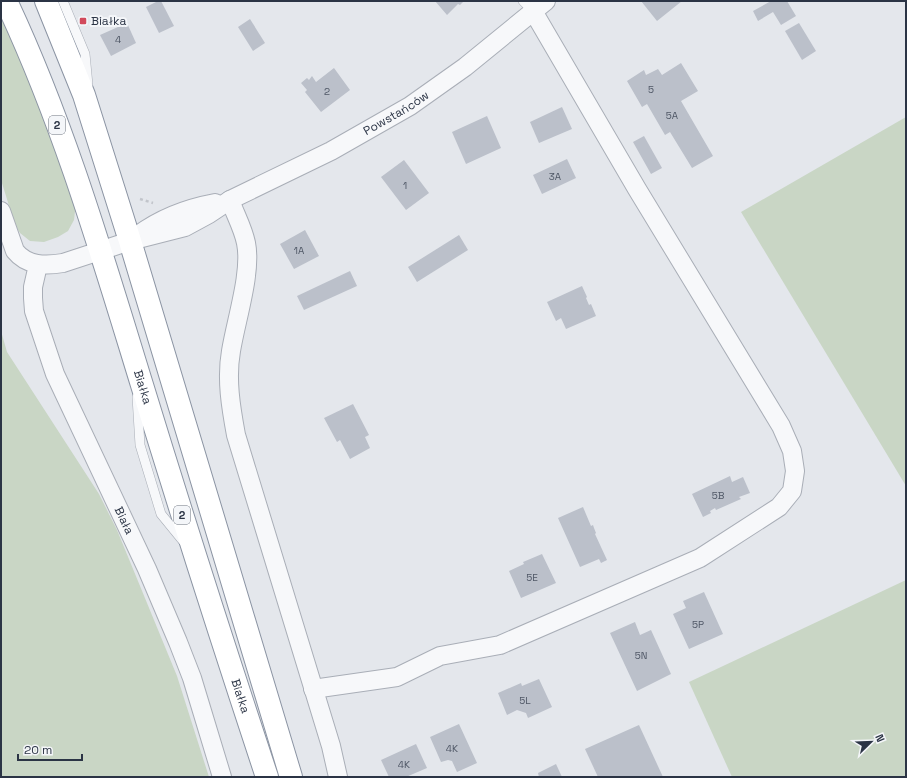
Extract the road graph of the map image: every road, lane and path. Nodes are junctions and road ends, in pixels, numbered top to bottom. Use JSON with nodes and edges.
{"nodes":[{"id":1,"x":6,"y":1,"type":"edge"},
{"id":2,"x":46,"y":1,"type":"edge"},
{"id":3,"x":63,"y":1,"type":"edge"},
{"id":4,"x":534,"y":4,"type":"edge"},
{"id":5,"x":93,"y":123,"type":"junction"},
{"id":6,"x":230,"y":200,"type":"junction"},
{"id":7,"x":1,"y":211,"type":"edge"},
{"id":8,"x":130,"y":241,"type":"junction"},
{"id":9,"x":101,"y":251,"type":"junction"},
{"id":10,"x":38,"y":265,"type":"junction"},
{"id":11,"x":313,"y":689,"type":"junction"},
{"id":12,"x":222,"y":777,"type":"edge"},
{"id":13,"x":267,"y":777,"type":"edge"},
{"id":14,"x":291,"y":777,"type":"edge"},
{"id":15,"x":338,"y":777,"type":"edge"}],
"edges":[{"from":1,"to":9,"type":"highway","name":"Białka","number":"2"},
{"from":2,"to":5,"type":"highway"},
{"from":3,"to":5,"type":"lane"},
{"from":4,"to":6,"type":"street","name":"Powstańców"},
{"from":4,"to":11,"type":"street"},
{"from":5,"to":8,"type":"highway"},
{"from":6,"to":8,"type":"street","name":"Powstańców"},
{"from":6,"to":11,"type":"street"},
{"from":7,"to":10,"type":"street"},
{"from":8,"to":9,"type":"street","name":"Powstańców"},
{"from":8,"to":14,"type":"highway"},
{"from":9,"to":10,"type":"street","name":"Powstańców"},
{"from":9,"to":13,"type":"highway","name":"Białka","number":"2"},
{"from":10,"to":12,"type":"street","name":"Biała"},
{"from":11,"to":15,"type":"street"}]}
